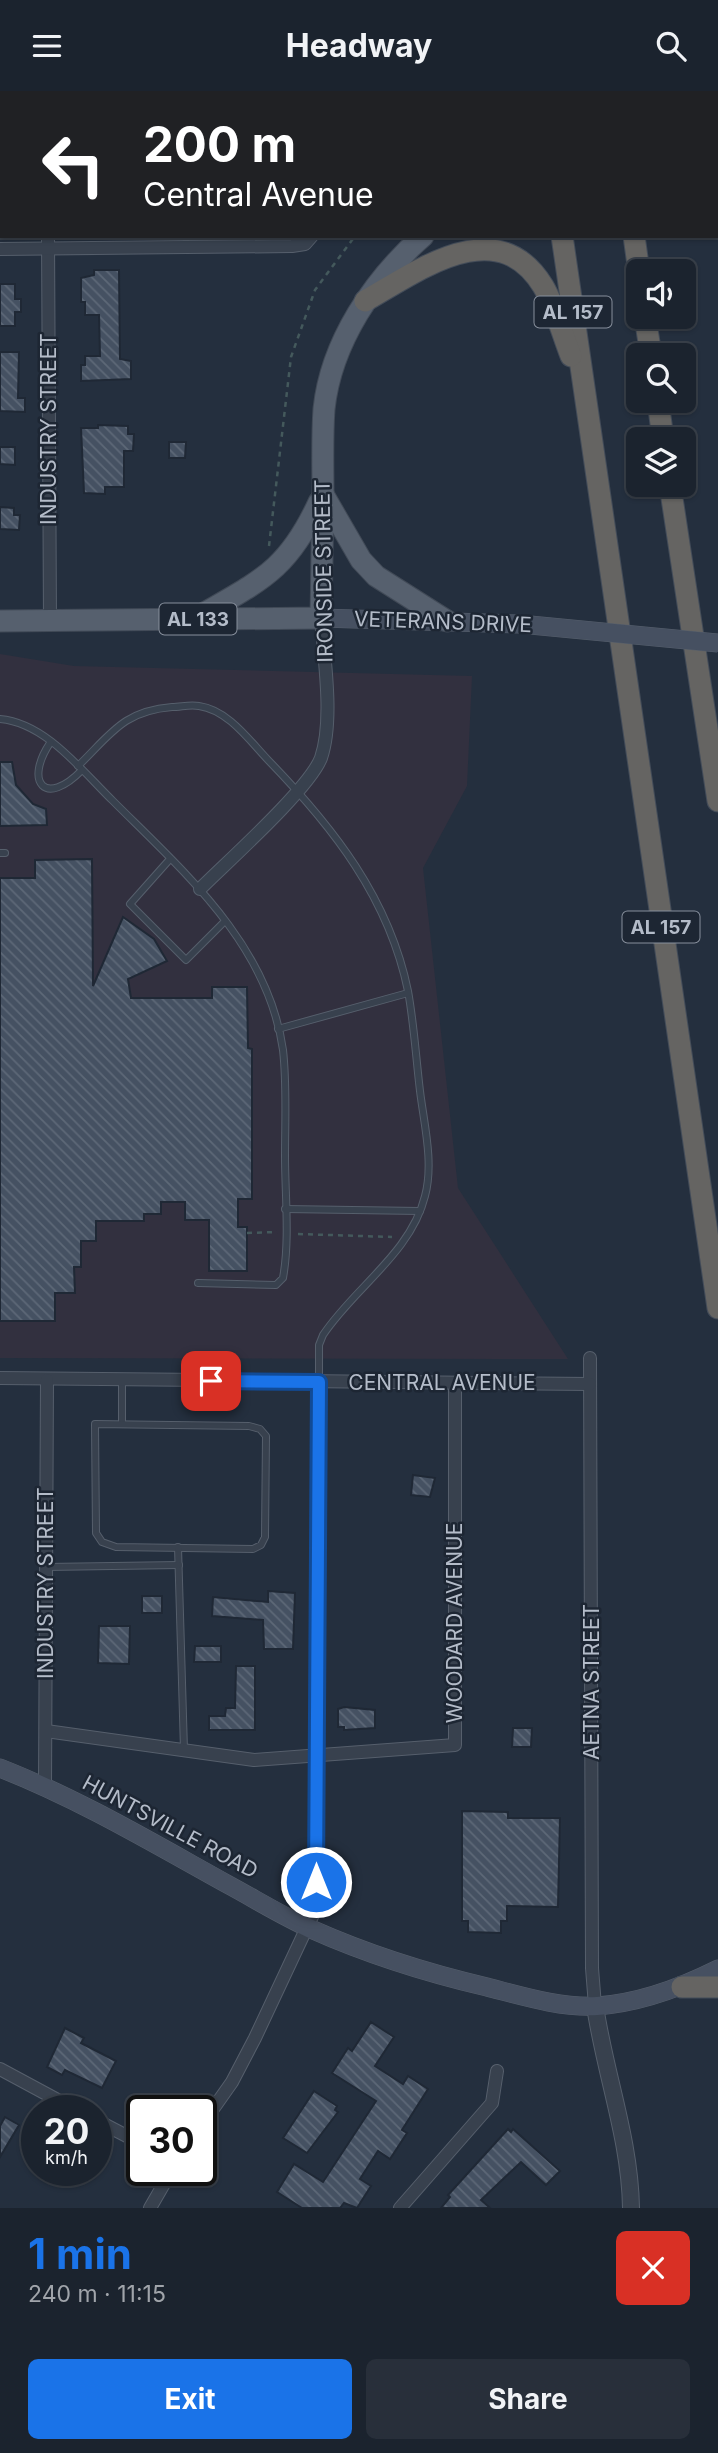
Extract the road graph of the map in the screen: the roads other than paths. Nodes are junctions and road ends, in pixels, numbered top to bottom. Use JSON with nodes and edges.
{"nodes":[{"id":1,"x":48,"y":238,"type":"edge"},
{"id":2,"x":310,"y":238,"type":"edge"},
{"id":3,"x":422,"y":238,"type":"edge"},
{"id":4,"x":562,"y":238,"type":"edge"},
{"id":5,"x":634,"y":238,"type":"edge"},
{"id":6,"x":0,"y":249,"type":"edge"},
{"id":7,"x":48,"y":250,"type":"junction"},
{"id":8,"x":637,"y":259,"type":"edge"},
{"id":9,"x":365,"y":301,"type":"junction"},
{"id":10,"x":583,"y":387,"type":"junction"},
{"id":11,"x":323,"y":494,"type":"junction"},
{"id":12,"x":672,"y":497,"type":"edge"},
{"id":13,"x":321,"y":618,"type":"junction"},
{"id":14,"x":194,"y":619,"type":"junction"},
{"id":15,"x":0,"y":621,"type":"edge"},
{"id":16,"x":50,"y":621,"type":"junction"},
{"id":17,"x":447,"y":621,"type":"junction"},
{"id":18,"x":718,"y":643,"type":"edge"},
{"id":19,"x":0,"y":719,"type":"edge"},
{"id":20,"x":50,"y":743,"type":"junction"},
{"id":21,"x":80,"y":768,"type":"junction"},
{"id":22,"x":298,"y":790,"type":"junction"},
{"id":23,"x":718,"y":801,"type":"edge"},
{"id":24,"x":170,"y":859,"type":"junction"},
{"id":25,"x":200,"y":889,"type":"junction"},
{"id":26,"x":225,"y":921,"type":"junction"},
{"id":27,"x":408,"y":993,"type":"junction"},
{"id":28,"x":278,"y":1029,"type":"junction"},
{"id":29,"x":285,"y":1209,"type":"junction"},
{"id":30,"x":420,"y":1211,"type":"junction"},
{"id":31,"x":198,"y":1283,"type":"dead end"},
{"id":32,"x":718,"y":1308,"type":"edge"},
{"id":33,"x":590,"y":1359,"type":"dead end"},
{"id":34,"x":0,"y":1378,"type":"edge"},
{"id":35,"x":47,"y":1380,"type":"junction"},
{"id":36,"x":122,"y":1380,"type":"junction"},
{"id":37,"x":319,"y":1382,"type":"junction"},
{"id":38,"x":456,"y":1383,"type":"junction"},
{"id":39,"x":590,"y":1384,"type":"junction"},
{"id":40,"x":122,"y":1424,"type":"junction"},
{"id":41,"x":178,"y":1547,"type":"junction"},
{"id":42,"x":179,"y":1565,"type":"junction"},
{"id":43,"x":46,"y":1567,"type":"junction"},
{"id":44,"x":46,"y":1731,"type":"junction"},
{"id":45,"x":184,"y":1752,"type":"junction"},
{"id":46,"x":317,"y":1755,"type":"junction"},
{"id":47,"x":0,"y":1768,"type":"edge"},
{"id":48,"x":45,"y":1786,"type":"junction"},
{"id":49,"x":309,"y":1928,"type":"junction"},
{"id":50,"x":718,"y":1969,"type":"edge"},
{"id":51,"x":682,"y":1987,"type":"junction"},
{"id":52,"x":718,"y":1987,"type":"edge"},
{"id":53,"x":595,"y":2006,"type":"junction"},
{"id":54,"x":0,"y":2069,"type":"edge"},
{"id":55,"x":497,"y":2071,"type":"dead end"},
{"id":56,"x":48,"y":2095,"type":"edge"},
{"id":57,"x":217,"y":2101,"type":"edge"},
{"id":58,"x":163,"y":2186,"type":"edge"},
{"id":59,"x":150,"y":2208,"type":"edge"},
{"id":60,"x":400,"y":2208,"type":"edge"},
{"id":61,"x":631,"y":2208,"type":"edge"}],
"edges":[{"from":1,"to":7,"type":"street","name":"INDUSTRY STREET"},
{"from":2,"to":7,"type":"street"},
{"from":3,"to":9,"type":"main road","name":"IRONSIDE STREET"},
{"from":4,"to":10,"type":"highway","number":"AL 157"},
{"from":5,"to":8,"type":"highway"},
{"from":6,"to":7,"type":"street"},
{"from":7,"to":16,"type":"street","name":"INDUSTRY STREET"},
{"from":9,"to":10,"type":"highway"},
{"from":9,"to":11,"type":"main road","name":"IRONSIDE STREET"},
{"from":10,"to":32,"type":"highway","number":"AL 157"},
{"from":11,"to":13,"type":"main road","name":"IRONSIDE STREET"},
{"from":11,"to":14,"type":"main road"},
{"from":11,"to":17,"type":"main road"},
{"from":12,"to":23,"type":"highway"},
{"from":13,"to":14,"type":"main road","name":"VETERANS DRIVE","number":"AL 133"},
{"from":13,"to":17,"type":"main road","name":"VETERANS DRIVE"},
{"from":13,"to":22,"type":"street","name":"IRONSIDE STREET"},
{"from":14,"to":16,"type":"main road","name":"VETERANS DRIVE","number":"AL 133"},
{"from":15,"to":16,"type":"main road","name":"VETERANS DRIVE","number":"AL 133"},
{"from":17,"to":18,"type":"main road","name":"VETERANS DRIVE","bridge":true},
{"from":19,"to":20,"type":"lane"},
{"from":20,"to":21,"type":"lane"},
{"from":20,"to":21,"type":"lane"},
{"from":21,"to":22,"type":"lane"},
{"from":21,"to":24,"type":"lane"},
{"from":22,"to":25,"type":"street","name":"IRONSIDE STREET"},
{"from":22,"to":27,"type":"lane"},
{"from":24,"to":25,"type":"lane"},
{"from":24,"to":26,"type":"lane"},
{"from":25,"to":26,"type":"lane"},
{"from":26,"to":28,"type":"lane"},
{"from":27,"to":28,"type":"lane"},
{"from":27,"to":30,"type":"lane"},
{"from":28,"to":29,"type":"lane"},
{"from":29,"to":30,"type":"lane"},
{"from":29,"to":31,"type":"lane"},
{"from":30,"to":37,"type":"lane"},
{"from":33,"to":39,"type":"street","name":"AETNA STREET"},
{"from":34,"to":35,"type":"street","name":"CENTRAL AVENUE"},
{"from":35,"to":36,"type":"street","name":"CENTRAL AVENUE"},
{"from":35,"to":43,"type":"street","name":"INDUSTRY STREET"},
{"from":36,"to":37,"type":"street","name":"CENTRAL AVENUE"},
{"from":36,"to":40,"type":"lane"},
{"from":37,"to":38,"type":"street","name":"CENTRAL AVENUE"},
{"from":37,"to":46,"type":"street"},
{"from":38,"to":39,"type":"street","name":"CENTRAL AVENUE"},
{"from":38,"to":46,"type":"street","name":"WOODARD AVENUE"},
{"from":39,"to":53,"type":"street","name":"AETNA STREET"},
{"from":40,"to":41,"type":"lane"},
{"from":40,"to":41,"type":"lane"},
{"from":41,"to":42,"type":"lane"},
{"from":42,"to":43,"type":"lane"},
{"from":42,"to":45,"type":"lane"},
{"from":43,"to":44,"type":"street","name":"INDUSTRY STREET"},
{"from":44,"to":45,"type":"street","name":"WOODARD AVENUE"},
{"from":44,"to":48,"type":"street","name":"INDUSTRY STREET"},
{"from":45,"to":46,"type":"street","name":"WOODARD AVENUE"},
{"from":46,"to":49,"type":"street"},
{"from":47,"to":48,"type":"main road","name":"HUNTSVILLE ROAD"},
{"from":48,"to":49,"type":"main road","name":"HUNTSVILLE ROAD"},
{"from":49,"to":53,"type":"main road","name":"HUNTSVILLE ROAD"},
{"from":49,"to":57,"type":"street"},
{"from":50,"to":51,"type":"main road","name":"HUNTSVILLE ROAD"},
{"from":51,"to":52,"type":"highway"},
{"from":51,"to":53,"type":"main road","name":"HUNTSVILLE ROAD"},
{"from":53,"to":61,"type":"street"},
{"from":54,"to":56,"type":"street"},
{"from":55,"to":60,"type":"street"},
{"from":58,"to":59,"type":"street"}]}
